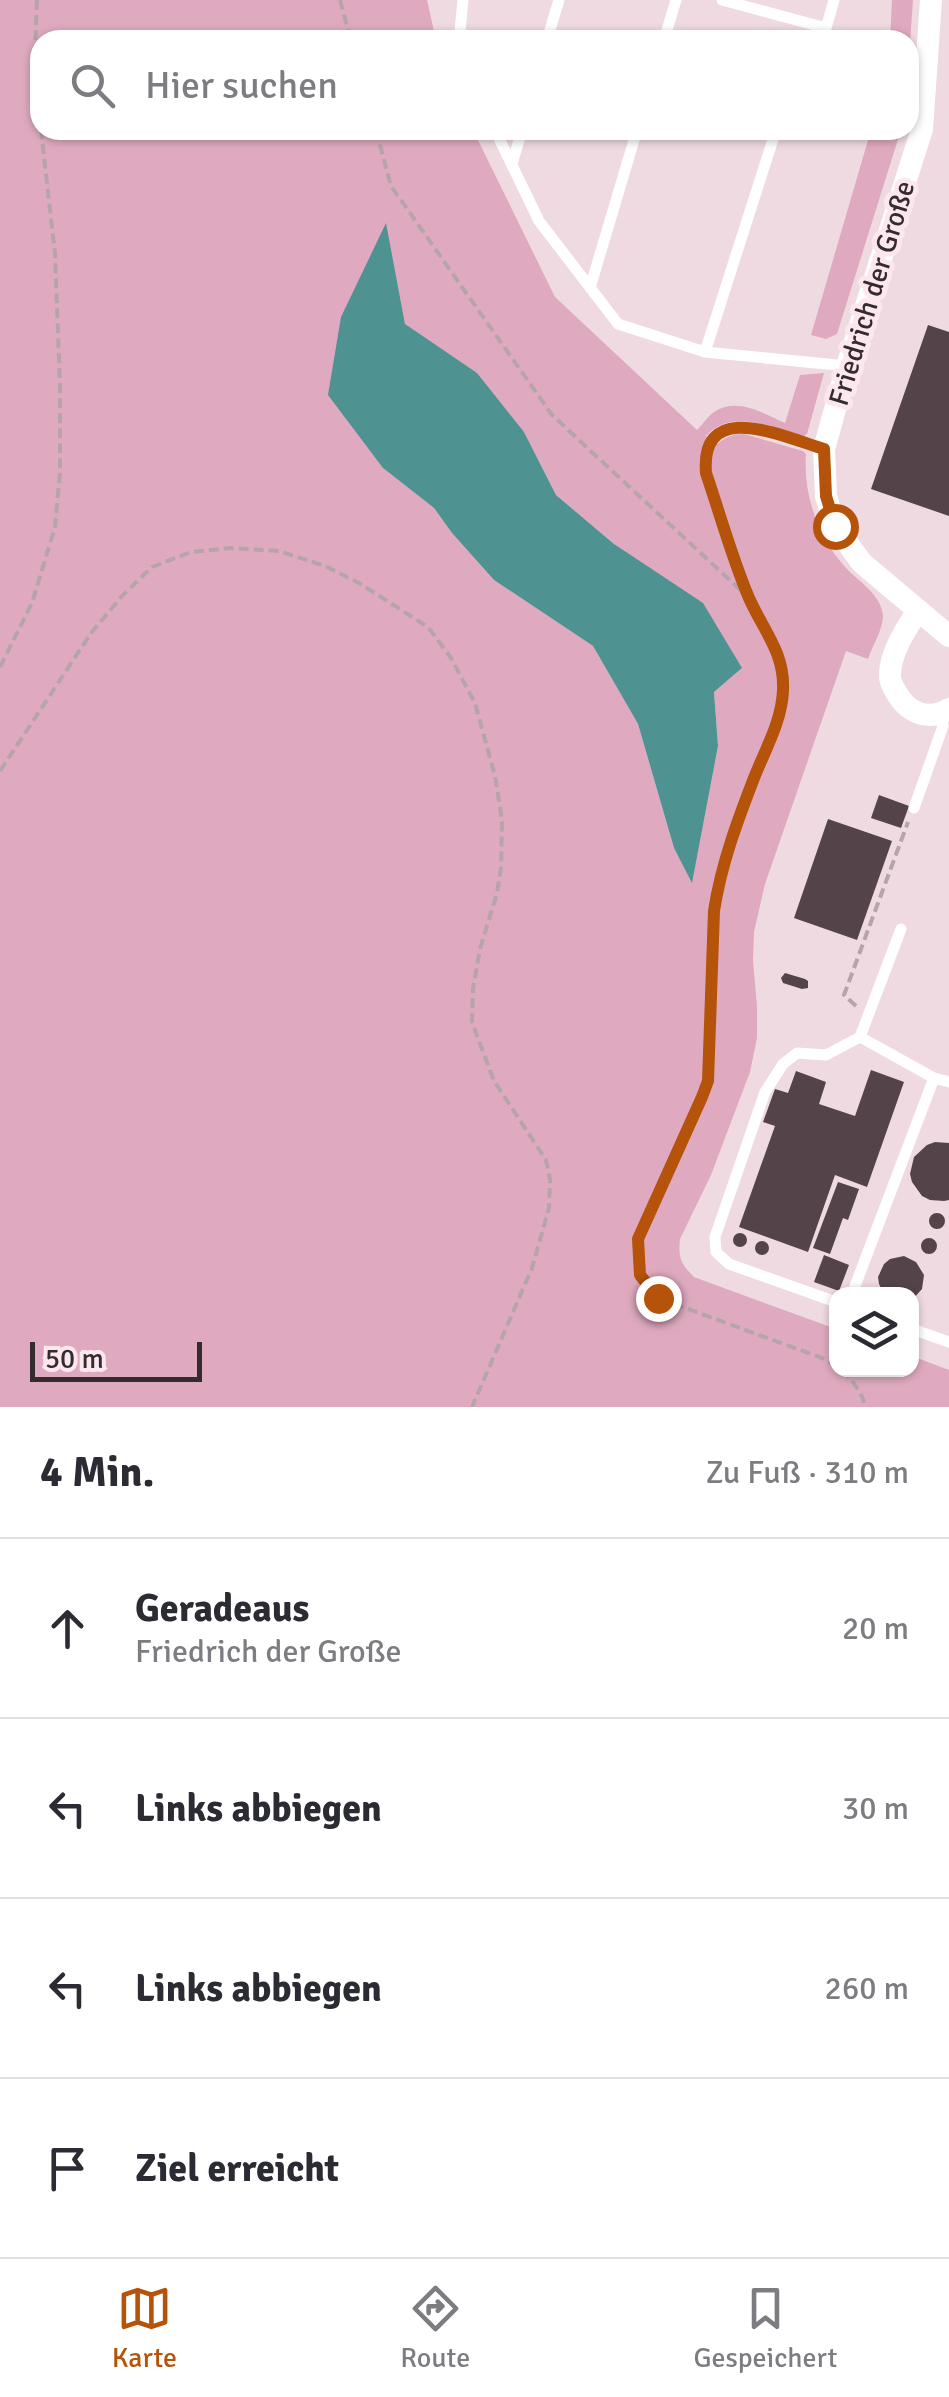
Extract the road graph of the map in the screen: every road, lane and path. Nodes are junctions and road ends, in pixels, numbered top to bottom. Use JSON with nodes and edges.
{"nodes":[{"id":1,"x":37,"y":0,"type":"edge"},
{"id":2,"x":340,"y":0,"type":"edge"},
{"id":3,"x":463,"y":0,"type":"edge"},
{"id":4,"x":558,"y":0,"type":"edge"},
{"id":5,"x":676,"y":0,"type":"edge"},
{"id":6,"x":722,"y":0,"type":"edge"},
{"id":7,"x":834,"y":0,"type":"edge"},
{"id":8,"x":931,"y":0,"type":"edge"},
{"id":9,"x":36,"y":30,"type":"edge"},
{"id":10,"x":348,"y":30,"type":"edge"},
{"id":11,"x":460,"y":30,"type":"edge"},
{"id":12,"x":550,"y":30,"type":"edge"},
{"id":13,"x":667,"y":30,"type":"edge"},
{"id":14,"x":919,"y":138,"type":"edge"},
{"id":15,"x":42,"y":140,"type":"edge"},
{"id":16,"x":379,"y":140,"type":"edge"},
{"id":17,"x":499,"y":140,"type":"edge"},
{"id":18,"x":519,"y":140,"type":"edge"},
{"id":19,"x":635,"y":140,"type":"edge"},
{"id":20,"x":773,"y":140,"type":"edge"},
{"id":21,"x":919,"y":140,"type":"edge"},
{"id":22,"x":512,"y":164,"type":"junction"},
{"id":23,"x":590,"y":288,"type":"junction"},
{"id":24,"x":705,"y":352,"type":"junction"},
{"id":25,"x":847,"y":366,"type":"junction"},
{"id":26,"x":824,"y":449,"type":"junction"},
{"id":27,"x":749,"y":598,"type":"junction"},
{"id":28,"x":918,"y":610,"type":"junction"},
{"id":29,"x":949,"y":636,"type":"edge"},
{"id":30,"x":0,"y":666,"type":"edge"},
{"id":31,"x":945,"y":711,"type":"edge"},
{"id":32,"x":0,"y":772,"type":"edge"},
{"id":33,"x":914,"y":808,"type":"joint"},
{"id":34,"x":901,"y":929,"type":"dead end"},
{"id":35,"x":868,"y":1016,"type":"junction"},
{"id":36,"x":860,"y":1037,"type":"junction"},
{"id":37,"x":934,"y":1078,"type":"junction"},
{"id":38,"x":949,"y":1082,"type":"edge"},
{"id":39,"x":855,"y":1287,"type":"edge"},
{"id":40,"x":829,"y":1300,"type":"edge"},
{"id":41,"x":919,"y":1331,"type":"edge"},
{"id":42,"x":949,"y":1342,"type":"edge"},
{"id":43,"x":829,"y":1362,"type":"edge"},
{"id":44,"x":847,"y":1377,"type":"edge"},
{"id":45,"x":472,"y":1407,"type":"edge"},
{"id":46,"x":865,"y":1407,"type":"edge"}],
"edges":[{"from":1,"to":9,"type":"path"},
{"from":2,"to":10,"type":"path"},
{"from":3,"to":11,"type":"lane"},
{"from":4,"to":12,"type":"lane"},
{"from":5,"to":13,"type":"lane"},
{"from":6,"to":7,"type":"lane"},
{"from":8,"to":14,"type":"street","name":"Friedrich der Große"},
{"from":15,"to":30,"type":"path"},
{"from":16,"to":27,"type":"path"},
{"from":17,"to":22,"type":"lane"},
{"from":18,"to":22,"type":"lane"},
{"from":19,"to":23,"type":"lane"},
{"from":20,"to":24,"type":"lane"},
{"from":21,"to":25,"type":"street","name":"Friedrich der Große"},
{"from":22,"to":23,"type":"lane"},
{"from":23,"to":24,"type":"lane"},
{"from":24,"to":25,"type":"lane"},
{"from":25,"to":26,"type":"street","name":"Friedrich der Große"},
{"from":26,"to":27,"type":"path"},
{"from":26,"to":28,"type":"street","name":"Friedrich der Große"},
{"from":27,"to":43,"type":"path"},
{"from":28,"to":29,"type":"street","name":"Friedrich der Große"},
{"from":28,"to":31,"type":"street"},
{"from":31,"to":33,"type":"lane"},
{"from":32,"to":45,"type":"path"},
{"from":33,"to":35,"type":"path"},
{"from":34,"to":35,"type":"lane"},
{"from":35,"to":36,"type":"lane"},
{"from":36,"to":37,"type":"lane"},
{"from":36,"to":40,"type":"lane"},
{"from":37,"to":38,"type":"lane"},
{"from":37,"to":39,"type":"lane"},
{"from":41,"to":42,"type":"lane"},
{"from":44,"to":46,"type":"path"}]}
